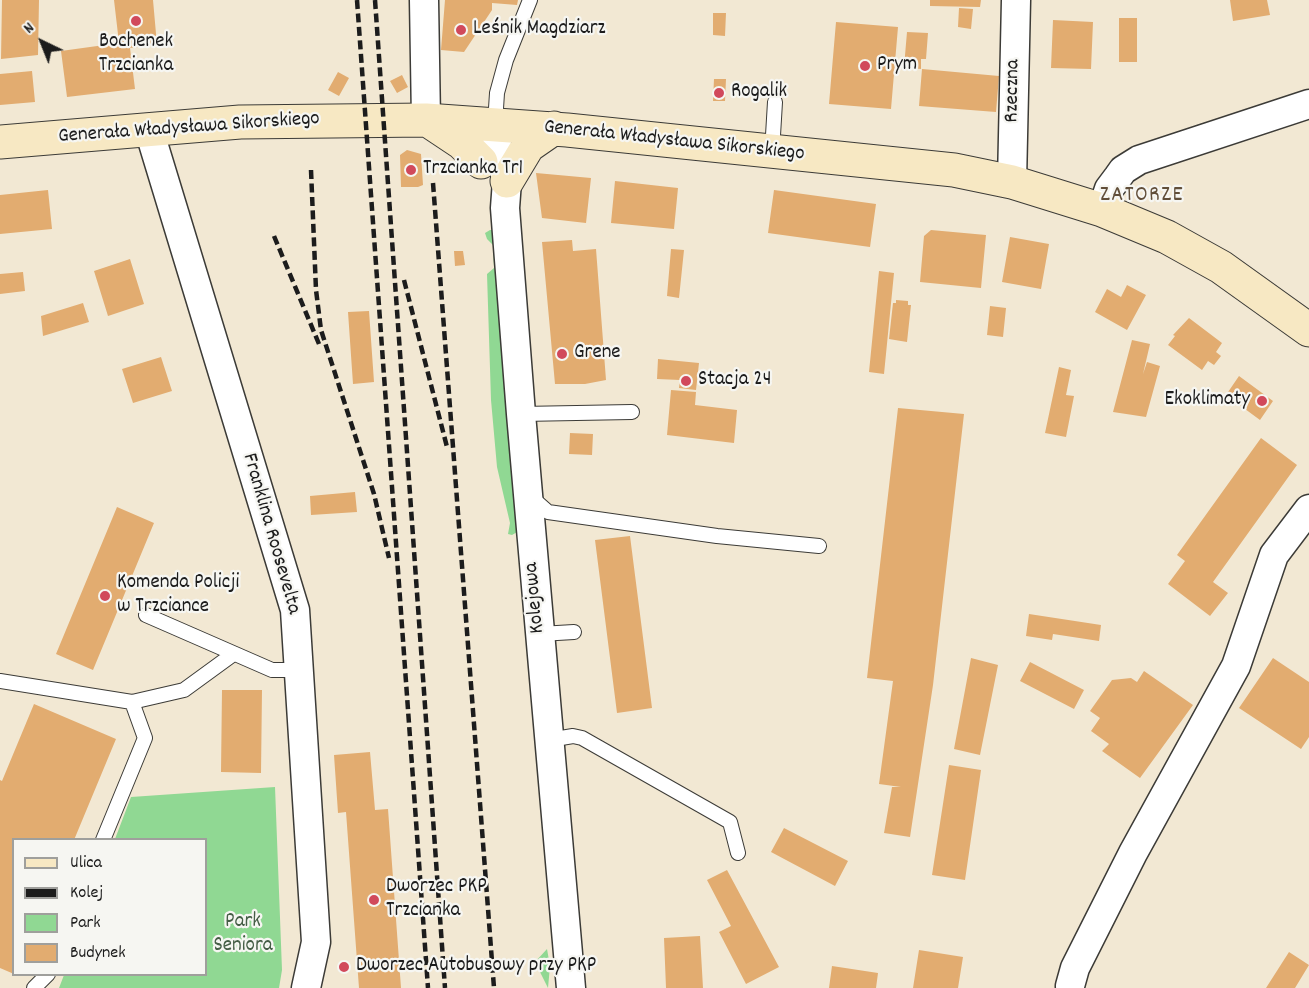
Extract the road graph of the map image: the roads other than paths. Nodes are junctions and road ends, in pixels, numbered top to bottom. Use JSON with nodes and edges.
{"nodes":[{"id":1,"x":424,"y":0,"type":"edge"},
{"id":2,"x":530,"y":0,"type":"edge"},
{"id":3,"x":1016,"y":0,"type":"edge"},
{"id":4,"x":775,"y":102,"type":"dead end"},
{"id":5,"x":1309,"y":104,"type":"edge"},
{"id":6,"x":428,"y":120,"type":"junction"},
{"id":7,"x":483,"y":123,"type":"junction"},
{"id":8,"x":554,"y":128,"type":"junction"},
{"id":9,"x":149,"y":130,"type":"junction"},
{"id":10,"x":0,"y":142,"type":"edge"},
{"id":11,"x":772,"y":153,"type":"junction"},
{"id":12,"x":481,"y":162,"type":"junction"},
{"id":13,"x":1012,"y":182,"type":"junction"},
{"id":14,"x":503,"y":194,"type":"junction"},
{"id":15,"x":1102,"y":210,"type":"junction"},
{"id":16,"x":1309,"y":330,"type":"edge"},
{"id":17,"x":632,"y":412,"type":"dead end"},
{"id":18,"x":521,"y":414,"type":"junction"},
{"id":19,"x":527,"y":493,"type":"junction"},
{"id":20,"x":1309,"y":509,"type":"edge"},
{"id":21,"x":819,"y":546,"type":"dead end"},
{"id":22,"x":146,"y":615,"type":"dead end"},
{"id":23,"x":574,"y":632,"type":"dead end"},
{"id":24,"x":540,"y":634,"type":"junction"},
{"id":25,"x":232,"y":655,"type":"junction"},
{"id":26,"x":300,"y":670,"type":"junction"},
{"id":27,"x":0,"y":681,"type":"edge"},
{"id":28,"x":132,"y":702,"type":"junction"},
{"id":29,"x":549,"y":740,"type":"junction"},
{"id":30,"x":105,"y":838,"type":"edge"},
{"id":31,"x":738,"y":853,"type":"dead end"},
{"id":32,"x":47,"y":976,"type":"edge"},
{"id":33,"x":1071,"y":986,"type":"dead end"},
{"id":34,"x":34,"y":988,"type":"edge"},
{"id":35,"x":306,"y":988,"type":"edge"},
{"id":36,"x":571,"y":988,"type":"edge"}],
"edges":[{"from":1,"to":6,"type":"street"},
{"from":2,"to":7,"type":"lane"},
{"from":3,"to":13,"type":"street","name":"Rzeczna"},
{"from":4,"to":11,"type":"lane"},
{"from":5,"to":15,"type":"street"},
{"from":6,"to":7,"type":"main road","name":"Generała Władysława Sikorskiego"},
{"from":6,"to":9,"type":"main road","name":"Generała Władysława Sikorskiego"},
{"from":6,"to":12,"type":"main road"},
{"from":7,"to":8,"type":"main road","name":"Generała Władysława Sikorskiego"},
{"from":7,"to":12,"type":"street","name":"Kolejowa"},
{"from":7,"to":14,"type":"street","name":"Kolejowa"},
{"from":8,"to":11,"type":"main road","name":"Generała Władysława Sikorskiego"},
{"from":8,"to":14,"type":"main road"},
{"from":9,"to":10,"type":"main road","name":"Generała Władysława Sikorskiego"},
{"from":9,"to":26,"type":"street","name":"Franklina Roosevelta"},
{"from":11,"to":13,"type":"main road","name":"Generała Władysława Sikorskiego"},
{"from":12,"to":14,"type":"street","name":"Kolejowa"},
{"from":13,"to":15,"type":"main road","name":"Generała Władysława Sikorskiego"},
{"from":14,"to":18,"type":"street","name":"Kolejowa"},
{"from":15,"to":16,"type":"main road","name":"Generała Władysława Sikorskiego"},
{"from":17,"to":18,"type":"lane"},
{"from":18,"to":19,"type":"street","name":"Kolejowa"},
{"from":19,"to":21,"type":"lane"},
{"from":19,"to":24,"type":"street","name":"Kolejowa"},
{"from":20,"to":33,"type":"street"},
{"from":22,"to":25,"type":"lane"},
{"from":23,"to":24,"type":"lane"},
{"from":24,"to":29,"type":"street","name":"Kolejowa"},
{"from":25,"to":26,"type":"lane"},
{"from":25,"to":28,"type":"lane"},
{"from":26,"to":35,"type":"street","name":"Franklina Roosevelta"},
{"from":27,"to":28,"type":"lane"},
{"from":28,"to":30,"type":"lane"},
{"from":29,"to":31,"type":"lane"},
{"from":29,"to":36,"type":"street","name":"Kolejowa"},
{"from":32,"to":34,"type":"lane"}]}
